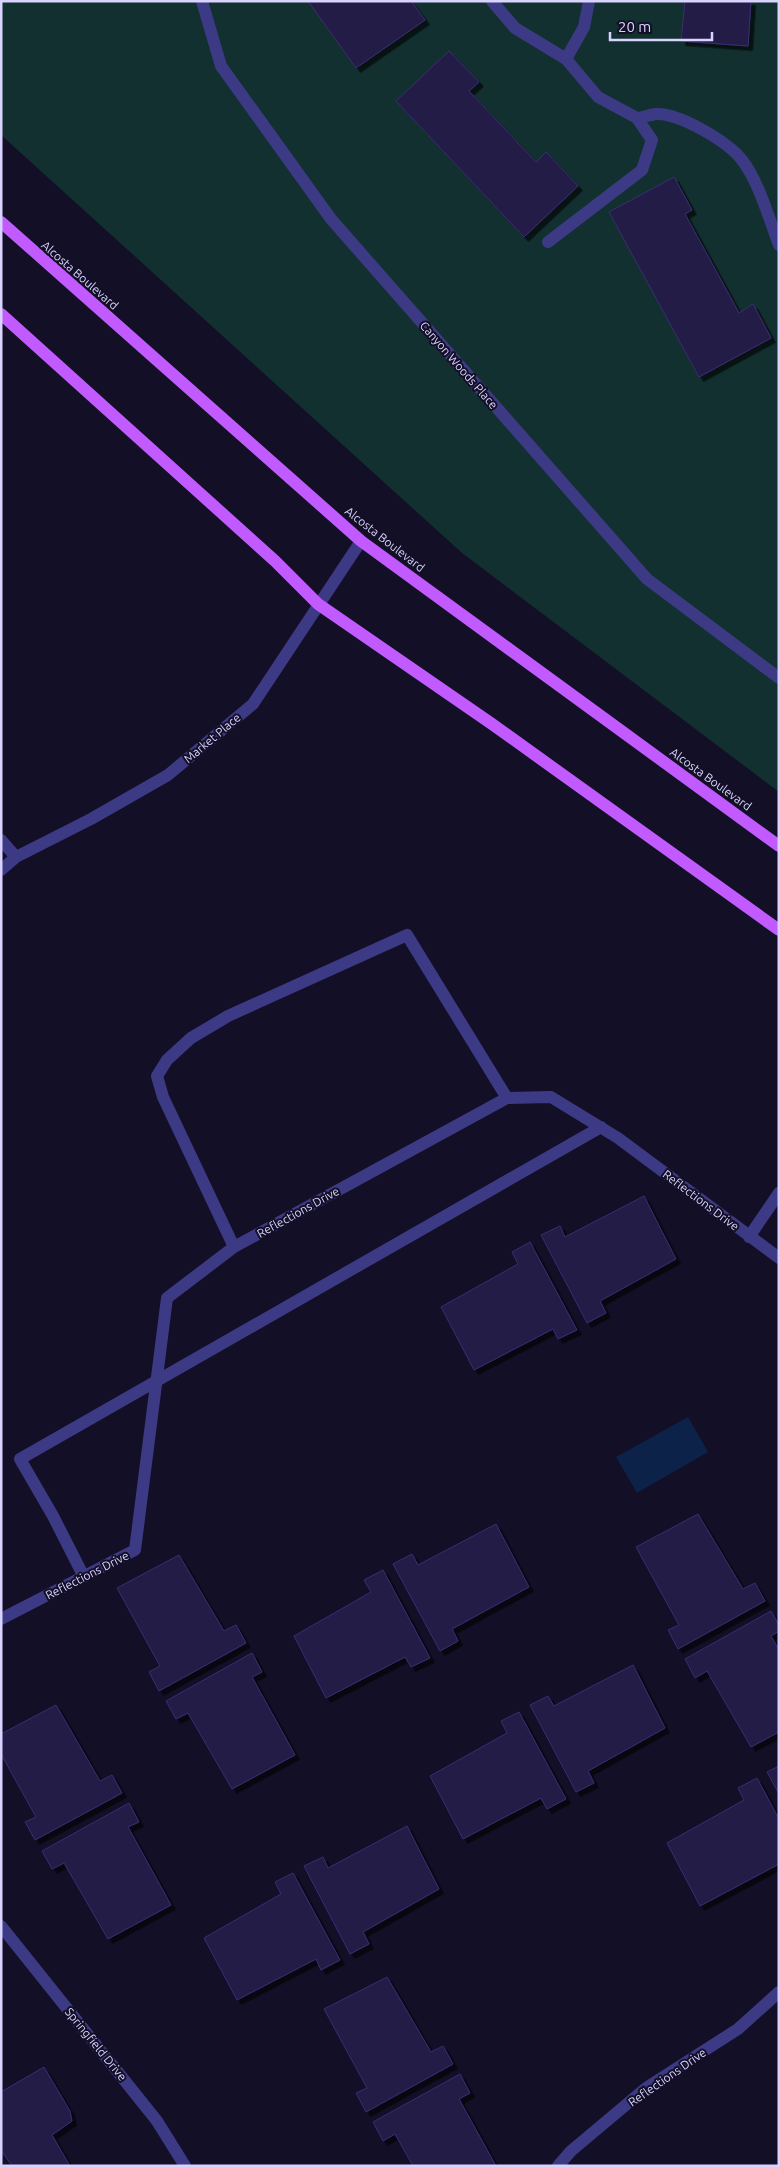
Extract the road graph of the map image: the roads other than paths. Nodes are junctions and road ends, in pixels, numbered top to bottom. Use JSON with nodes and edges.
{"nodes":[{"id":1,"x":202,"y":1,"type":"edge"},
{"id":2,"x":492,"y":1,"type":"edge"},
{"id":3,"x":589,"y":1,"type":"edge"},
{"id":4,"x":566,"y":59,"type":"junction"},
{"id":5,"x":637,"y":118,"type":"junction"},
{"id":6,"x":1,"y":222,"type":"edge"},
{"id":7,"x":548,"y":242,"type":"dead end"},
{"id":8,"x":779,"y":245,"type":"edge"},
{"id":9,"x":1,"y":314,"type":"edge"},
{"id":10,"x":361,"y":541,"type":"junction"},
{"id":11,"x":318,"y":604,"type":"junction"},
{"id":12,"x":779,"y":678,"type":"edge"},
{"id":13,"x":1,"y":840,"type":"edge"},
{"id":14,"x":779,"y":846,"type":"edge"},
{"id":15,"x":16,"y":857,"type":"junction"},
{"id":16,"x":1,"y":870,"type":"edge"},
{"id":17,"x":779,"y":930,"type":"edge"},
{"id":18,"x":507,"y":1098,"type":"junction"},
{"id":19,"x":601,"y":1127,"type":"junction"},
{"id":20,"x":779,"y":1193,"type":"edge"},
{"id":21,"x":749,"y":1237,"type":"junction"},
{"id":22,"x":234,"y":1247,"type":"junction"},
{"id":23,"x":779,"y":1258,"type":"edge"},
{"id":24,"x":155,"y":1384,"type":"junction"},
{"id":25,"x":84,"y":1576,"type":"junction"},
{"id":26,"x":1,"y":1618,"type":"edge"},
{"id":27,"x":1,"y":1926,"type":"edge"},
{"id":28,"x":779,"y":1992,"type":"edge"},
{"id":29,"x":185,"y":2166,"type":"edge"},
{"id":30,"x":558,"y":2166,"type":"edge"}],
"edges":[{"from":1,"to":12,"type":"street","name":"Canyon Woods Place"},
{"from":2,"to":4,"type":"street"},
{"from":3,"to":4,"type":"street"},
{"from":4,"to":5,"type":"street"},
{"from":5,"to":7,"type":"street"},
{"from":5,"to":8,"type":"street"},
{"from":6,"to":10,"type":"main road","name":"Alcosta Boulevard"},
{"from":9,"to":11,"type":"main road"},
{"from":10,"to":11,"type":"street","name":"Market Place"},
{"from":10,"to":14,"type":"main road","name":"Alcosta Boulevard"},
{"from":11,"to":15,"type":"street","name":"Market Place"},
{"from":11,"to":17,"type":"main road"},
{"from":13,"to":15,"type":"street"},
{"from":15,"to":16,"type":"street","name":"Market Place"},
{"from":18,"to":19,"type":"street","name":"Reflections Drive"},
{"from":18,"to":22,"type":"street","name":"Reflections Drive"},
{"from":18,"to":22,"type":"street"},
{"from":19,"to":21,"type":"street","name":"Reflections Drive"},
{"from":19,"to":24,"type":"street"},
{"from":20,"to":21,"type":"street"},
{"from":21,"to":23,"type":"street","name":"Reflections Drive"},
{"from":22,"to":24,"type":"street","name":"Reflections Drive"},
{"from":24,"to":25,"type":"street","name":"Reflections Drive"},
{"from":24,"to":25,"type":"street"},
{"from":25,"to":26,"type":"street","name":"Reflections Drive"},
{"from":27,"to":29,"type":"street","name":"Springfield Drive"},
{"from":28,"to":30,"type":"street","name":"Reflections Drive"}]}
